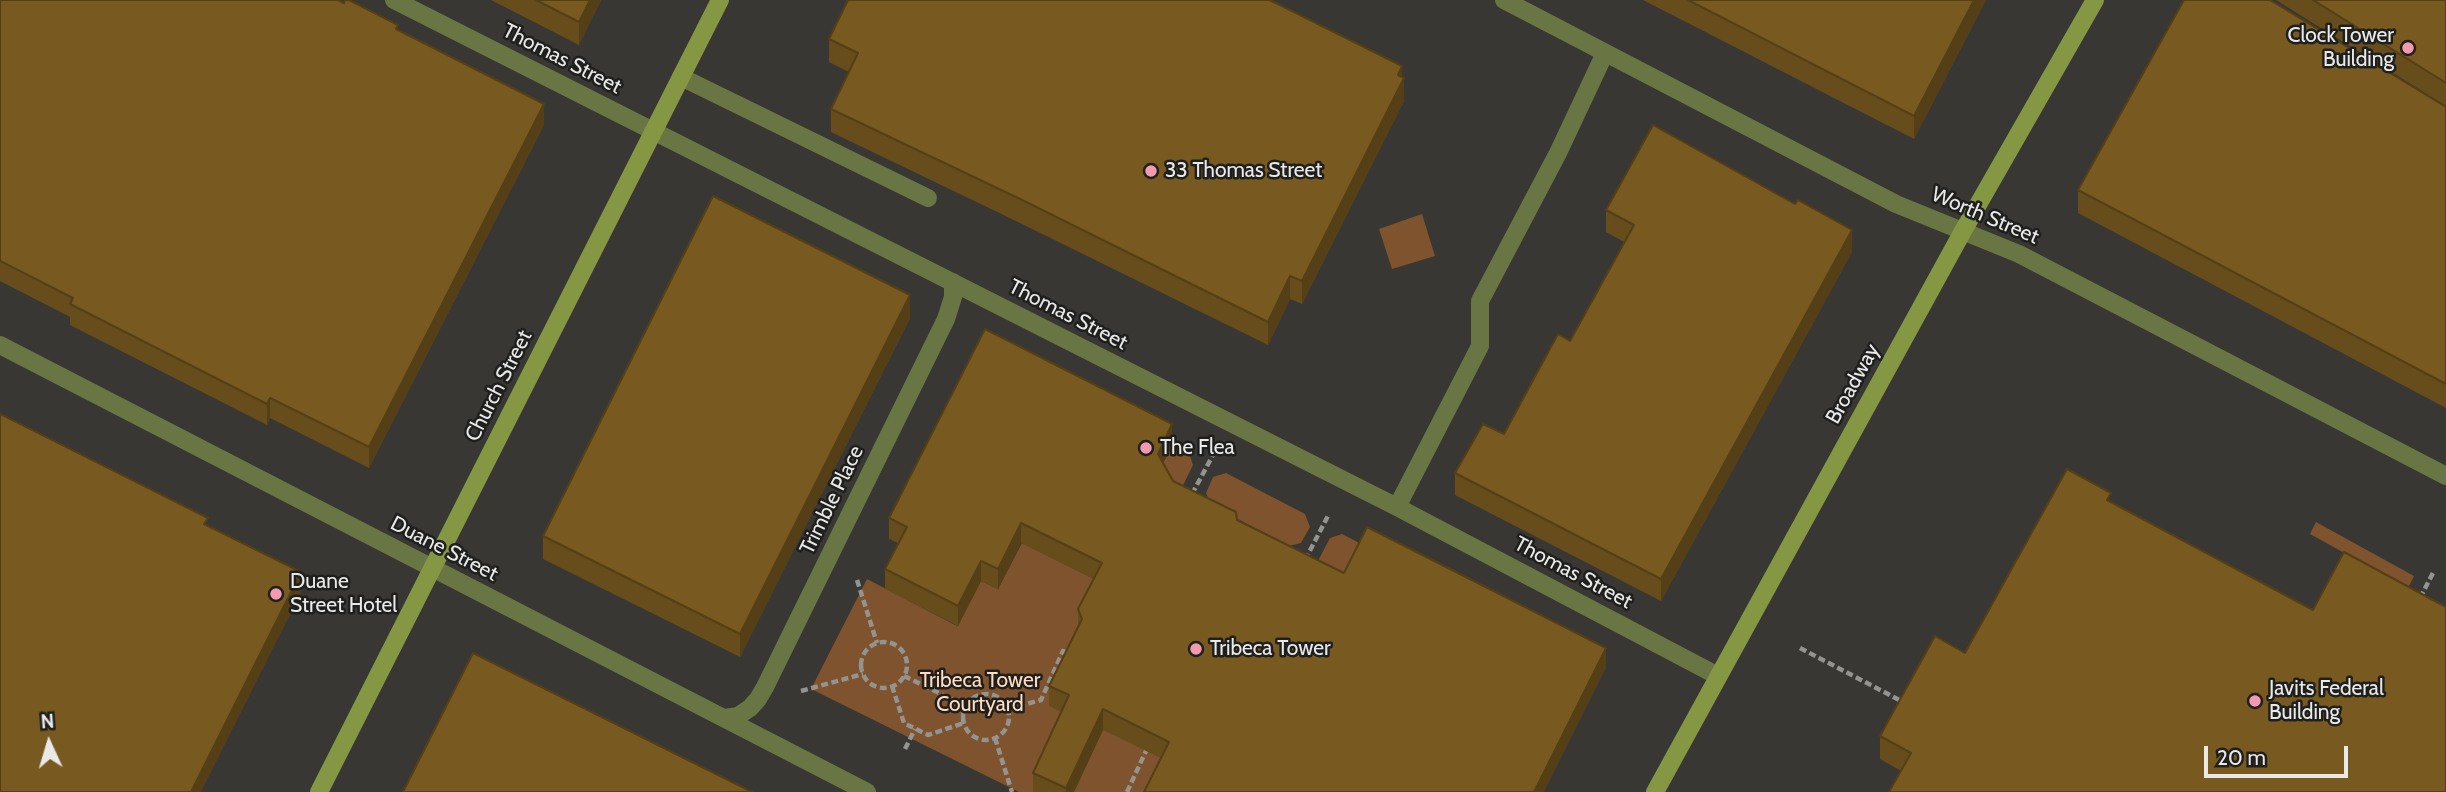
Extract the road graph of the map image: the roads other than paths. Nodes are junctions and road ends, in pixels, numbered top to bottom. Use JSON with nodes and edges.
{"nodes":[{"id":1,"x":394,"y":0,"type":"edge"},
{"id":2,"x":720,"y":0,"type":"edge"},
{"id":3,"x":1504,"y":0,"type":"edge"},
{"id":4,"x":2095,"y":0,"type":"edge"},
{"id":5,"x":1605,"y":53,"type":"junction"},
{"id":6,"x":681,"y":77,"type":"junction"},
{"id":7,"x":653,"y":131,"type":"junction"},
{"id":8,"x":928,"y":198,"type":"dead end"},
{"id":9,"x":1963,"y":231,"type":"junction"},
{"id":10,"x":953,"y":282,"type":"junction"},
{"id":11,"x":0,"y":345,"type":"edge"},
{"id":12,"x":2446,"y":476,"type":"edge"},
{"id":13,"x":1397,"y":507,"type":"junction"},
{"id":14,"x":433,"y":570,"type":"junction"},
{"id":15,"x":1718,"y":676,"type":"junction"},
{"id":16,"x":725,"y":718,"type":"junction"},
{"id":17,"x":319,"y":792,"type":"edge"},
{"id":18,"x":867,"y":792,"type":"edge"},
{"id":19,"x":1655,"y":792,"type":"edge"}],
"edges":[{"from":1,"to":7,"type":"street","name":"Thomas Street"},
{"from":2,"to":6,"type":"main road","name":"Church Street"},
{"from":3,"to":5,"type":"street","name":"Worth Street"},
{"from":4,"to":9,"type":"main road","name":"Broadway"},
{"from":5,"to":9,"type":"street","name":"Worth Street"},
{"from":5,"to":13,"type":"street"},
{"from":6,"to":7,"type":"main road","name":"Church Street"},
{"from":6,"to":8,"type":"street"},
{"from":7,"to":10,"type":"street","name":"Thomas Street"},
{"from":7,"to":14,"type":"main road","name":"Church Street"},
{"from":9,"to":12,"type":"street","name":"Worth Street"},
{"from":9,"to":15,"type":"main road","name":"Broadway"},
{"from":10,"to":13,"type":"street","name":"Thomas Street"},
{"from":10,"to":16,"type":"street","name":"Trimble Place"},
{"from":11,"to":14,"type":"street","name":"Duane Street"},
{"from":13,"to":15,"type":"street","name":"Thomas Street"},
{"from":14,"to":16,"type":"street","name":"Duane Street"},
{"from":14,"to":17,"type":"main road","name":"Church Street"},
{"from":15,"to":19,"type":"main road","name":"Broadway"},
{"from":16,"to":18,"type":"street","name":"Duane Street"}]}
